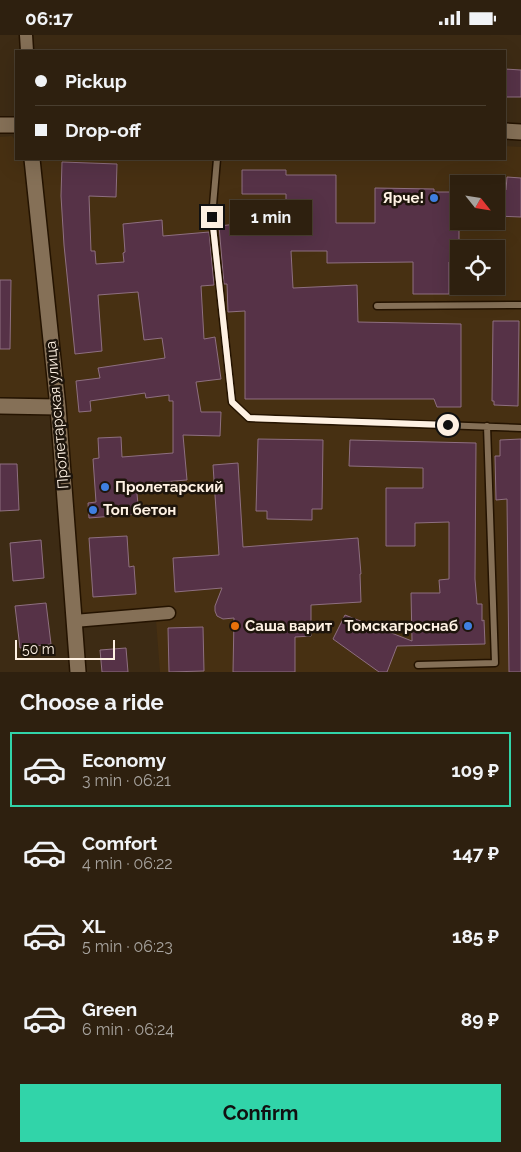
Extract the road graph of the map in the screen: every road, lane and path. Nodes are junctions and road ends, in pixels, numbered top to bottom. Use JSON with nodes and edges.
{"nodes":[{"id":1,"x":26,"y":35,"type":"edge"},
{"id":2,"x":27,"y":50,"type":"edge"},
{"id":3,"x":0,"y":125,"type":"edge"},
{"id":4,"x":15,"y":125,"type":"edge"},
{"id":5,"x":506,"y":131,"type":"edge"},
{"id":6,"x":521,"y":131,"type":"edge"},
{"id":7,"x":32,"y":160,"type":"edge"},
{"id":8,"x":217,"y":160,"type":"edge"},
{"id":9,"x":521,"y":305,"type":"edge"},
{"id":10,"x":377,"y":306,"type":"dead end"},
{"id":11,"x":0,"y":406,"type":"edge"},
{"id":12,"x":58,"y":407,"type":"junction"},
{"id":13,"x":487,"y":426,"type":"junction"},
{"id":14,"x":521,"y":428,"type":"edge"},
{"id":15,"x":170,"y":613,"type":"dead end"},
{"id":16,"x":74,"y":621,"type":"junction"},
{"id":17,"x":418,"y":665,"type":"dead end"},
{"id":18,"x":78,"y":672,"type":"edge"}],
"edges":[{"from":1,"to":2,"type":"street"},
{"from":3,"to":4,"type":"street"},
{"from":5,"to":6,"type":"street"},
{"from":7,"to":12,"type":"street","name":"Пролетарская улица"},
{"from":8,"to":13,"type":"lane"},
{"from":9,"to":10,"type":"lane"},
{"from":11,"to":12,"type":"street"},
{"from":12,"to":16,"type":"street","name":"Пролетарская улица"},
{"from":13,"to":14,"type":"lane"},
{"from":13,"to":17,"type":"lane"},
{"from":15,"to":16,"type":"street"},
{"from":16,"to":18,"type":"street","name":"Пролетарская улица"}]}
